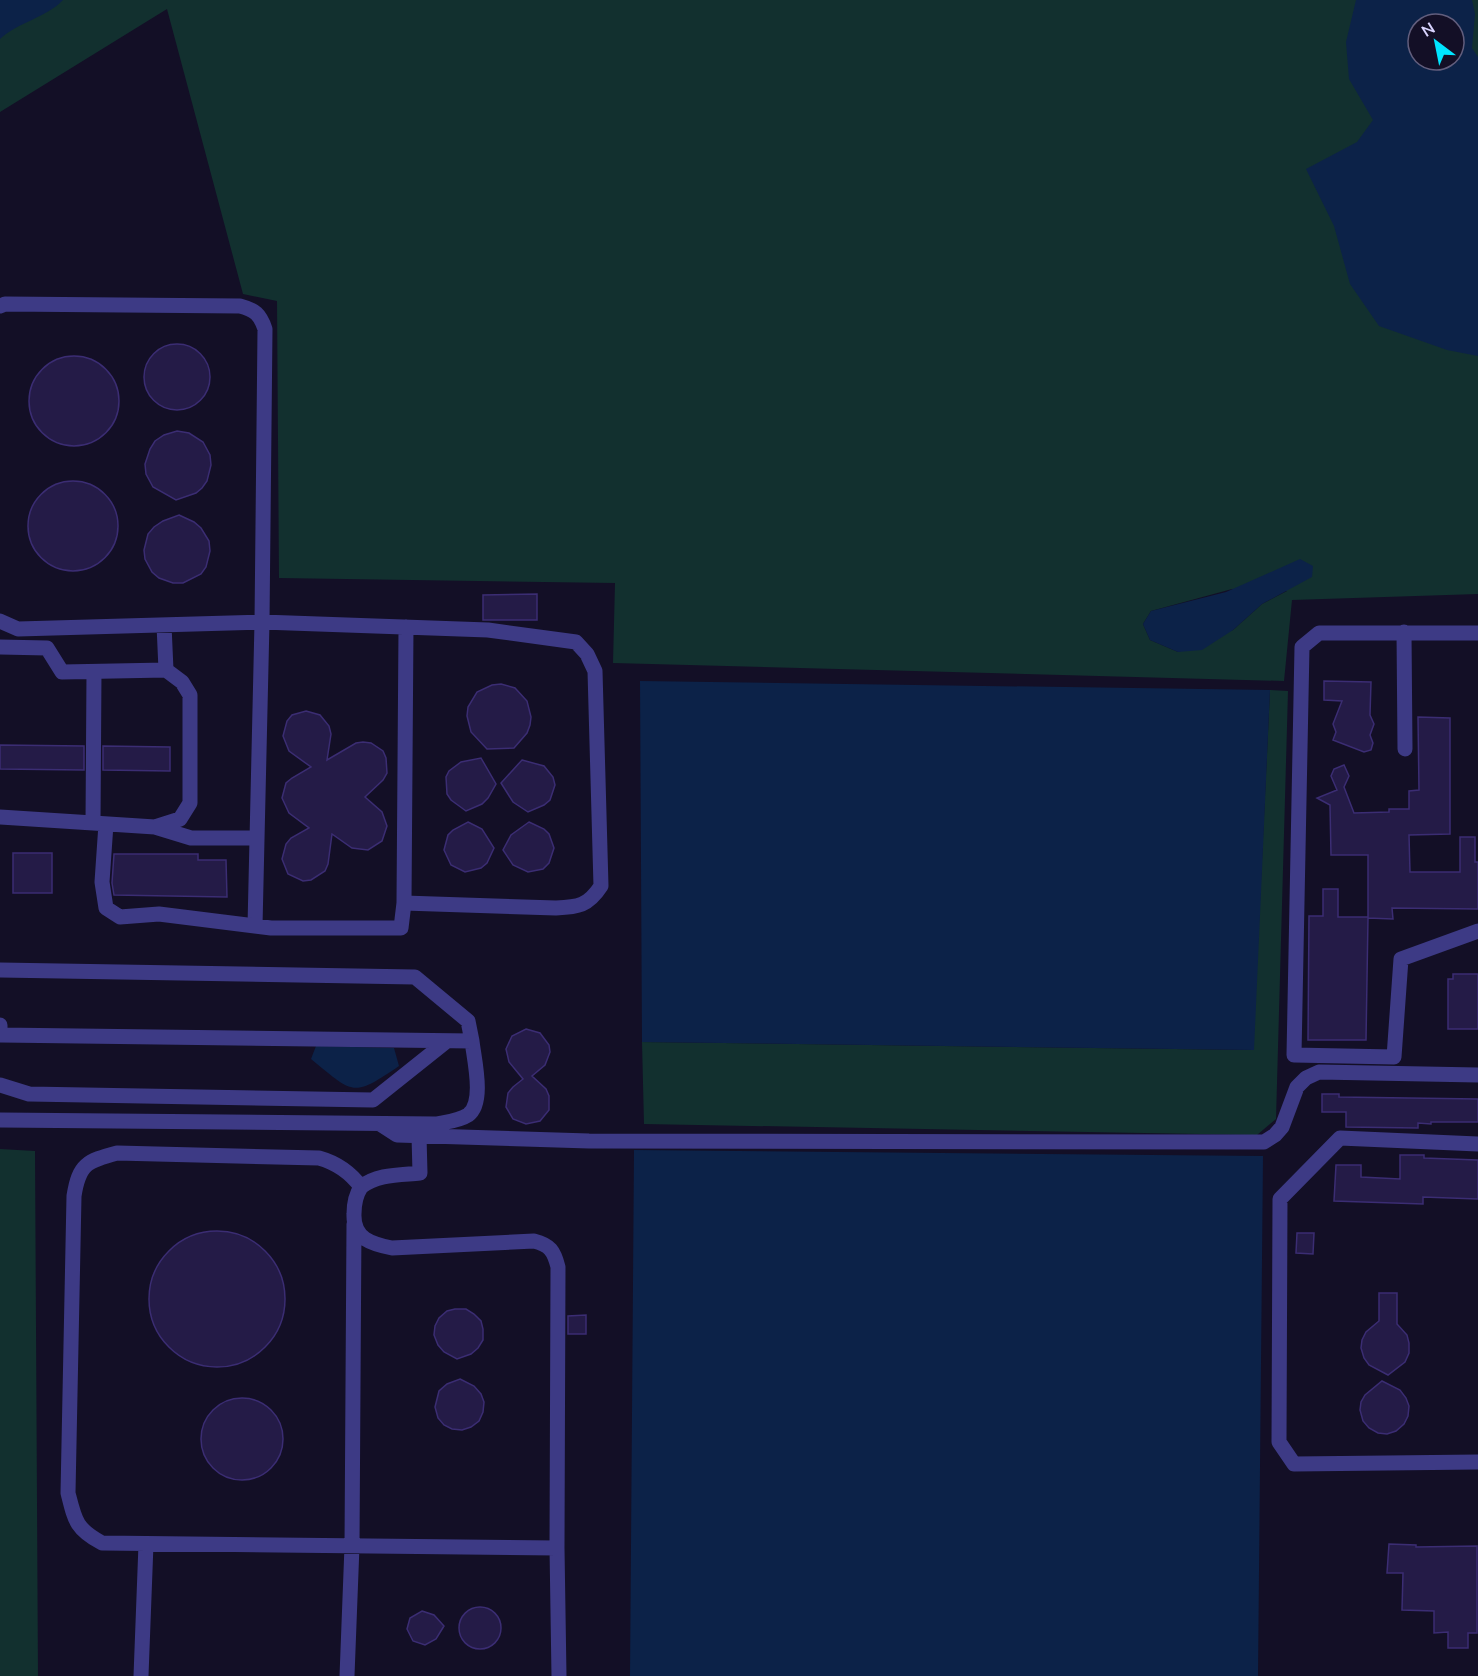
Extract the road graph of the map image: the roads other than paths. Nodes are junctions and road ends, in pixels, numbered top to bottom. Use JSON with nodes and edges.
{"nodes":[{"id":1,"x":0,"y":306,"type":"edge"},
{"id":2,"x":0,"y":621,"type":"edge"},
{"id":3,"x":262,"y":622,"type":"junction"},
{"id":4,"x":165,"y":625,"type":"junction"},
{"id":5,"x":406,"y":627,"type":"junction"},
{"id":6,"x":46,"y":629,"type":"junction"},
{"id":7,"x":1404,"y":633,"type":"junction"},
{"id":8,"x":1478,"y":633,"type":"edge"},
{"id":9,"x":0,"y":647,"type":"edge"},
{"id":10,"x":47,"y":648,"type":"junction"},
{"id":11,"x":166,"y":670,"type":"junction"},
{"id":12,"x":94,"y":672,"type":"junction"},
{"id":13,"x":1405,"y":749,"type":"dead end"},
{"id":14,"x":0,"y":817,"type":"edge"},
{"id":15,"x":99,"y":824,"type":"junction"},
{"id":16,"x":155,"y":827,"type":"junction"},
{"id":17,"x":0,"y":828,"type":"edge"},
{"id":18,"x":257,"y":838,"type":"junction"},
{"id":19,"x":404,"y":903,"type":"junction"},
{"id":20,"x":255,"y":926,"type":"junction"},
{"id":21,"x":1478,"y":932,"type":"edge"},
{"id":22,"x":0,"y":970,"type":"edge"},
{"id":23,"x":0,"y":1025,"type":"edge"},
{"id":24,"x":0,"y":1035,"type":"edge"},
{"id":25,"x":447,"y":1041,"type":"junction"},
{"id":26,"x":472,"y":1041,"type":"junction"},
{"id":27,"x":1478,"y":1076,"type":"edge"},
{"id":28,"x":0,"y":1085,"type":"edge"},
{"id":29,"x":0,"y":1120,"type":"edge"},
{"id":30,"x":380,"y":1124,"type":"junction"},
{"id":31,"x":419,"y":1136,"type":"junction"},
{"id":32,"x":1478,"y":1144,"type":"edge"},
{"id":33,"x":361,"y":1187,"type":"junction"},
{"id":34,"x":354,"y":1224,"type":"junction"},
{"id":35,"x":1478,"y":1462,"type":"edge"},
{"id":36,"x":146,"y":1544,"type":"junction"},
{"id":37,"x":352,"y":1546,"type":"junction"},
{"id":38,"x":557,"y":1548,"type":"junction"},
{"id":39,"x":141,"y":1676,"type":"edge"},
{"id":40,"x":347,"y":1676,"type":"edge"},
{"id":41,"x":559,"y":1676,"type":"edge"}],
"edges":[{"from":1,"to":3,"type":"lane"},
{"from":2,"to":6,"type":"lane"},
{"from":3,"to":4,"type":"lane"},
{"from":3,"to":5,"type":"lane"},
{"from":3,"to":18,"type":"lane"},
{"from":4,"to":6,"type":"lane"},
{"from":4,"to":11,"type":"lane"},
{"from":5,"to":19,"type":"lane"},
{"from":5,"to":19,"type":"lane"},
{"from":6,"to":10,"type":"lane"},
{"from":7,"to":8,"type":"lane"},
{"from":7,"to":13,"type":"lane"},
{"from":7,"to":21,"type":"lane"},
{"from":9,"to":10,"type":"lane"},
{"from":10,"to":12,"type":"lane"},
{"from":11,"to":12,"type":"lane"},
{"from":11,"to":16,"type":"lane"},
{"from":12,"to":15,"type":"lane"},
{"from":14,"to":15,"type":"lane"},
{"from":14,"to":17,"type":"lane"},
{"from":15,"to":16,"type":"lane"},
{"from":15,"to":20,"type":"lane"},
{"from":16,"to":18,"type":"lane"},
{"from":18,"to":20,"type":"lane"},
{"from":19,"to":20,"type":"lane"},
{"from":22,"to":26,"type":"lane"},
{"from":23,"to":24,"type":"lane"},
{"from":24,"to":25,"type":"lane"},
{"from":25,"to":26,"type":"lane"},
{"from":25,"to":28,"type":"lane"},
{"from":26,"to":30,"type":"lane"},
{"from":27,"to":31,"type":"lane"},
{"from":29,"to":30,"type":"lane"},
{"from":30,"to":31,"type":"lane"},
{"from":31,"to":33,"type":"lane"},
{"from":32,"to":35,"type":"lane"},
{"from":33,"to":34,"type":"lane"},
{"from":33,"to":36,"type":"lane"},
{"from":34,"to":37,"type":"lane"},
{"from":34,"to":38,"type":"lane"},
{"from":36,"to":37,"type":"lane"},
{"from":36,"to":39,"type":"lane"},
{"from":37,"to":38,"type":"lane"},
{"from":37,"to":40,"type":"lane"},
{"from":38,"to":41,"type":"lane"}]}
